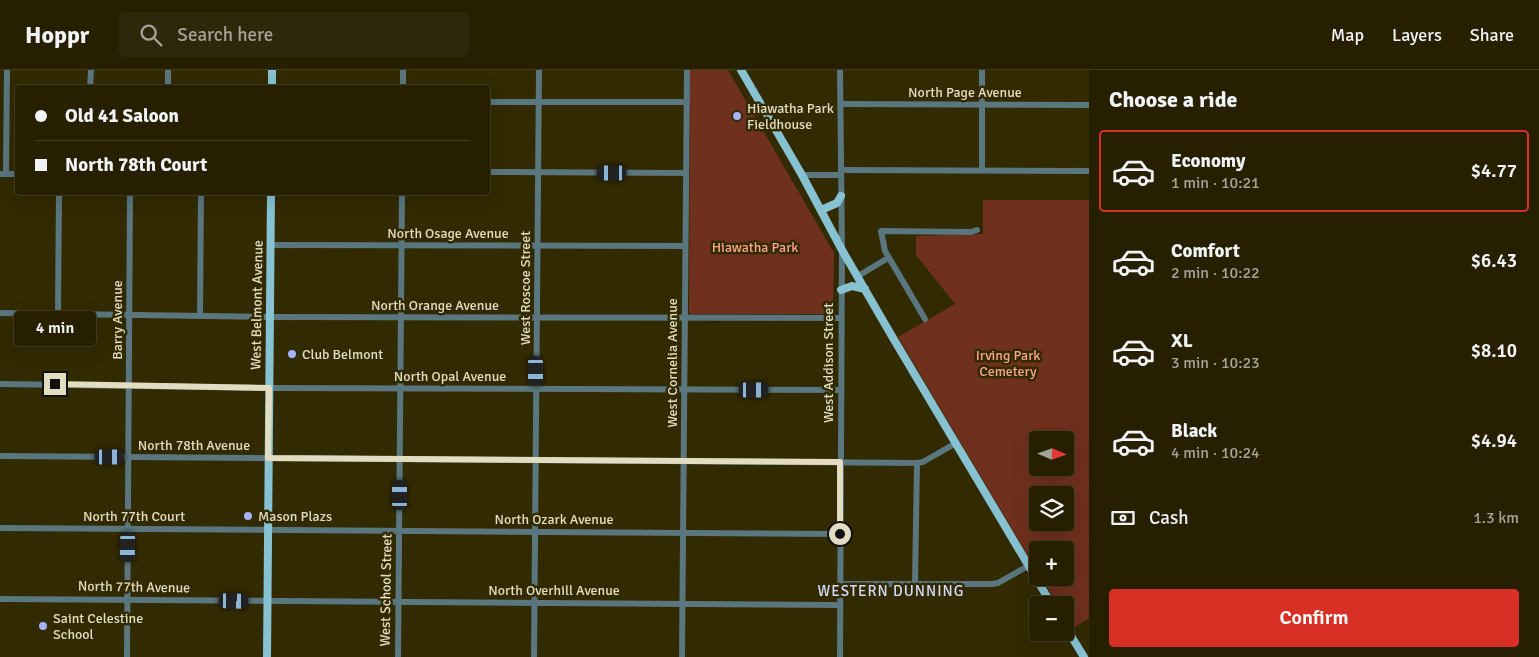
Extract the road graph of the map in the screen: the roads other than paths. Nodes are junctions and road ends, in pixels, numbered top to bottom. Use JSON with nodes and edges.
{"nodes":[{"id":1,"x":7,"y":70,"type":"edge"},
{"id":2,"x":90,"y":70,"type":"edge"},
{"id":3,"x":168,"y":70,"type":"edge"},
{"id":4,"x":272,"y":70,"type":"edge"},
{"id":5,"x":403,"y":70,"type":"edge"},
{"id":6,"x":539,"y":70,"type":"edge"},
{"id":7,"x":687,"y":70,"type":"edge"},
{"id":8,"x":741,"y":70,"type":"edge"},
{"id":9,"x":840,"y":70,"type":"edge"},
{"id":10,"x":982,"y":70,"type":"edge"},
{"id":11,"x":90,"y":85,"type":"edge"},
{"id":12,"x":168,"y":85,"type":"edge"},
{"id":13,"x":272,"y":85,"type":"edge"},
{"id":14,"x":403,"y":85,"type":"edge"},
{"id":15,"x":490,"y":102,"type":"edge"},
{"id":16,"x":539,"y":102,"type":"junction"},
{"id":17,"x":687,"y":102,"type":"junction"},
{"id":18,"x":841,"y":104,"type":"junction"},
{"id":19,"x":982,"y":104,"type":"junction"},
{"id":20,"x":1089,"y":105,"type":"edge"},
{"id":21,"x":982,"y":170,"type":"junction"},
{"id":22,"x":1089,"y":171,"type":"edge"},
{"id":23,"x":490,"y":172,"type":"edge"},
{"id":24,"x":538,"y":172,"type":"junction"},
{"id":25,"x":841,"y":172,"type":"junction"},
{"id":26,"x":686,"y":173,"type":"junction"},
{"id":27,"x":3,"y":174,"type":"edge"},
{"id":28,"x":802,"y":175,"type":"junction"},
{"id":29,"x":59,"y":195,"type":"edge"},
{"id":30,"x":130,"y":195,"type":"edge"},
{"id":31,"x":201,"y":195,"type":"edge"},
{"id":32,"x":271,"y":195,"type":"edge"},
{"id":33,"x":402,"y":195,"type":"edge"},
{"id":34,"x":841,"y":196,"type":"junction"},
{"id":35,"x":821,"y":210,"type":"junction"},
{"id":36,"x":976,"y":230,"type":"dead end"},
{"id":37,"x":270,"y":245,"type":"junction"},
{"id":38,"x":402,"y":246,"type":"junction"},
{"id":39,"x":537,"y":246,"type":"junction"},
{"id":40,"x":686,"y":246,"type":"junction"},
{"id":41,"x":842,"y":250,"type":"junction"},
{"id":42,"x":888,"y":258,"type":"junction"},
{"id":43,"x":858,"y":276,"type":"junction"},
{"id":44,"x":865,"y":289,"type":"junction"},
{"id":45,"x":841,"y":290,"type":"junction"},
{"id":46,"x":0,"y":313,"type":"edge"},
{"id":47,"x":58,"y":314,"type":"junction"},
{"id":48,"x":129,"y":315,"type":"junction"},
{"id":49,"x":200,"y":316,"type":"junction"},
{"id":50,"x":270,"y":316,"type":"junction"},
{"id":51,"x":401,"y":317,"type":"junction"},
{"id":52,"x":537,"y":317,"type":"junction"},
{"id":53,"x":685,"y":318,"type":"junction"},
{"id":54,"x":841,"y":318,"type":"junction"},
{"id":55,"x":925,"y":319,"type":"dead end"},
{"id":56,"x":0,"y":384,"type":"edge"},
{"id":57,"x":129,"y":386,"type":"junction"},
{"id":58,"x":269,"y":388,"type":"junction"},
{"id":59,"x":400,"y":388,"type":"junction"},
{"id":60,"x":536,"y":389,"type":"junction"},
{"id":61,"x":684,"y":389,"type":"junction"},
{"id":62,"x":841,"y":390,"type":"junction"},
{"id":63,"x":956,"y":443,"type":"junction"},
{"id":64,"x":0,"y":456,"type":"edge"},
{"id":65,"x":128,"y":457,"type":"junction"},
{"id":66,"x":268,"y":458,"type":"junction"},
{"id":67,"x":400,"y":460,"type":"junction"},
{"id":68,"x":536,"y":460,"type":"junction"},
{"id":69,"x":684,"y":461,"type":"junction"},
{"id":70,"x":840,"y":462,"type":"junction"},
{"id":71,"x":916,"y":463,"type":"junction"},
{"id":72,"x":0,"y":528,"type":"edge"},
{"id":73,"x":128,"y":529,"type":"junction"},
{"id":74,"x":268,"y":529,"type":"junction"},
{"id":75,"x":399,"y":530,"type":"junction"},
{"id":76,"x":535,"y":532,"type":"junction"},
{"id":77,"x":683,"y":533,"type":"junction"},
{"id":78,"x":840,"y":534,"type":"junction"},
{"id":79,"x":1028,"y":566,"type":"junction"},
{"id":80,"x":840,"y":584,"type":"junction"},
{"id":81,"x":915,"y":584,"type":"junction"},
{"id":82,"x":1046,"y":596,"type":"edge"},
{"id":83,"x":0,"y":599,"type":"edge"},
{"id":84,"x":127,"y":600,"type":"junction"},
{"id":85,"x":267,"y":601,"type":"junction"},
{"id":86,"x":398,"y":602,"type":"junction"},
{"id":87,"x":534,"y":603,"type":"junction"},
{"id":88,"x":682,"y":604,"type":"junction"},
{"id":89,"x":840,"y":605,"type":"junction"},
{"id":90,"x":1074,"y":641,"type":"edge"},
{"id":91,"x":126,"y":657,"type":"edge"},
{"id":92,"x":267,"y":657,"type":"edge"},
{"id":93,"x":398,"y":657,"type":"edge"},
{"id":94,"x":534,"y":657,"type":"edge"},
{"id":95,"x":682,"y":657,"type":"edge"},
{"id":96,"x":840,"y":657,"type":"edge"},
{"id":97,"x":1084,"y":657,"type":"edge"}],
"edges":[{"from":1,"to":27,"type":"street"},
{"from":2,"to":11,"type":"street"},
{"from":3,"to":12,"type":"street"},
{"from":4,"to":13,"type":"main road"},
{"from":5,"to":14,"type":"street"},
{"from":6,"to":16,"type":"street","name":"West Roscoe Street"},
{"from":7,"to":17,"type":"street","name":"West Cornelia Avenue"},
{"from":8,"to":28,"type":"main road"},
{"from":9,"to":18,"type":"street","name":"West Addison Street"},
{"from":10,"to":19,"type":"street"},
{"from":15,"to":16,"type":"street"},
{"from":16,"to":17,"type":"street"},
{"from":16,"to":24,"type":"street","name":"West Roscoe Street"},
{"from":17,"to":26,"type":"street","name":"West Cornelia Avenue"},
{"from":18,"to":19,"type":"street","name":"North Page Avenue"},
{"from":18,"to":25,"type":"street","name":"West Addison Street"},
{"from":19,"to":20,"type":"street","name":"North Page Avenue"},
{"from":19,"to":21,"type":"street"},
{"from":21,"to":22,"type":"street"},
{"from":21,"to":25,"type":"street"},
{"from":23,"to":24,"type":"street"},
{"from":24,"to":26,"type":"street"},
{"from":24,"to":39,"type":"street","name":"West Roscoe Street"},
{"from":25,"to":28,"type":"street"},
{"from":25,"to":34,"type":"street","name":"West Addison Street"},
{"from":26,"to":40,"type":"street","name":"West Cornelia Avenue"},
{"from":28,"to":35,"type":"main road"},
{"from":29,"to":47,"type":"street"},
{"from":30,"to":48,"type":"street","name":"Barry Avenue"},
{"from":31,"to":49,"type":"street"},
{"from":32,"to":37,"type":"main road","name":"West Belmont Avenue"},
{"from":33,"to":38,"type":"street","name":"West School Street"},
{"from":34,"to":35,"type":"main road"},
{"from":34,"to":41,"type":"street","name":"West Addison Street"},
{"from":35,"to":41,"type":"main road"},
{"from":36,"to":42,"type":"street"},
{"from":37,"to":38,"type":"street","name":"North Osage Avenue"},
{"from":37,"to":50,"type":"main road","name":"West Belmont Avenue"},
{"from":38,"to":39,"type":"street","name":"North Osage Avenue"},
{"from":38,"to":51,"type":"street","name":"West School Street"},
{"from":39,"to":40,"type":"street","name":"North Osage Avenue"},
{"from":39,"to":52,"type":"street","name":"West Roscoe Street"},
{"from":40,"to":53,"type":"street","name":"West Cornelia Avenue"},
{"from":41,"to":43,"type":"main road"},
{"from":41,"to":45,"type":"street","name":"West Addison Street"},
{"from":42,"to":43,"type":"street"},
{"from":42,"to":55,"type":"street"},
{"from":43,"to":44,"type":"main road"},
{"from":44,"to":45,"type":"main road"},
{"from":44,"to":63,"type":"main road"},
{"from":45,"to":54,"type":"street","name":"West Addison Street"},
{"from":46,"to":47,"type":"street","name":"North Orange Avenue"},
{"from":47,"to":48,"type":"street","name":"North Orange Avenue"},
{"from":48,"to":49,"type":"street","name":"North Orange Avenue"},
{"from":48,"to":57,"type":"street","name":"Barry Avenue"},
{"from":49,"to":50,"type":"street","name":"North Orange Avenue"},
{"from":50,"to":51,"type":"street","name":"North Orange Avenue"},
{"from":50,"to":58,"type":"main road","name":"West Belmont Avenue"},
{"from":51,"to":52,"type":"street","name":"North Orange Avenue"},
{"from":51,"to":59,"type":"street","name":"West School Street"},
{"from":52,"to":53,"type":"street","name":"North Orange Avenue"},
{"from":52,"to":60,"type":"street","name":"West Roscoe Street"},
{"from":53,"to":54,"type":"street","name":"North Orange Avenue"},
{"from":53,"to":61,"type":"street","name":"West Cornelia Avenue"},
{"from":54,"to":62,"type":"street","name":"West Addison Street"},
{"from":56,"to":57,"type":"street","name":"North Opal Avenue"},
{"from":57,"to":58,"type":"street","name":"North Opal Avenue"},
{"from":57,"to":65,"type":"street","name":"Barry Avenue"},
{"from":58,"to":59,"type":"street","name":"North Opal Avenue"},
{"from":58,"to":66,"type":"main road","name":"West Belmont Avenue"},
{"from":59,"to":60,"type":"street","name":"North Opal Avenue"},
{"from":59,"to":67,"type":"street","name":"West School Street"},
{"from":60,"to":61,"type":"street","name":"North Opal Avenue"},
{"from":60,"to":68,"type":"street","name":"West Roscoe Street"},
{"from":61,"to":62,"type":"street","name":"North Opal Avenue"},
{"from":61,"to":69,"type":"street","name":"West Cornelia Avenue"},
{"from":62,"to":70,"type":"street","name":"West Addison Street"},
{"from":63,"to":71,"type":"street"},
{"from":63,"to":79,"type":"main road"},
{"from":64,"to":65,"type":"street","name":"North 78th Avenue"},
{"from":65,"to":66,"type":"street","name":"North 78th Avenue"},
{"from":65,"to":73,"type":"street","name":"Barry Avenue"},
{"from":66,"to":67,"type":"street","name":"North 78th Avenue"},
{"from":66,"to":74,"type":"main road","name":"West Belmont Avenue"},
{"from":67,"to":68,"type":"street","name":"North 78th Avenue"},
{"from":67,"to":75,"type":"street","name":"West School Street"},
{"from":68,"to":69,"type":"street","name":"North 78th Avenue"},
{"from":68,"to":76,"type":"street","name":"West Roscoe Street"},
{"from":69,"to":70,"type":"street","name":"North 78th Avenue"},
{"from":69,"to":77,"type":"street","name":"West Cornelia Avenue"},
{"from":70,"to":71,"type":"street","name":"North 78th Avenue"},
{"from":70,"to":78,"type":"street","name":"West Addison Street"},
{"from":71,"to":81,"type":"street"},
{"from":72,"to":73,"type":"street","name":"North 77th Court"},
{"from":73,"to":74,"type":"street","name":"North 77th Court"},
{"from":73,"to":84,"type":"street","name":"Barry Avenue"},
{"from":74,"to":75,"type":"street","name":"North Ozark Avenue"},
{"from":74,"to":85,"type":"main road","name":"West Belmont Avenue"},
{"from":75,"to":76,"type":"street","name":"North Ozark Avenue"},
{"from":75,"to":86,"type":"street","name":"West School Street"},
{"from":76,"to":77,"type":"street","name":"North Ozark Avenue"},
{"from":76,"to":87,"type":"street","name":"West Roscoe Street"},
{"from":77,"to":78,"type":"street","name":"North Ozark Avenue"},
{"from":77,"to":88,"type":"street","name":"West Cornelia Avenue"},
{"from":78,"to":80,"type":"street","name":"West Addison Street"},
{"from":79,"to":81,"type":"street"},
{"from":79,"to":82,"type":"main road"},
{"from":80,"to":81,"type":"street"},
{"from":80,"to":89,"type":"street","name":"West Addison Street"},
{"from":83,"to":84,"type":"street","name":"North 77th Avenue"},
{"from":84,"to":85,"type":"street","name":"North 77th Avenue"},
{"from":84,"to":91,"type":"street","name":"Barry Avenue"},
{"from":85,"to":86,"type":"street","name":"North Overhill Avenue"},
{"from":85,"to":92,"type":"main road","name":"West Belmont Avenue"},
{"from":86,"to":87,"type":"street","name":"North Overhill Avenue"},
{"from":86,"to":93,"type":"street","name":"West School Street"},
{"from":87,"to":88,"type":"street","name":"North Overhill Avenue"},
{"from":87,"to":94,"type":"street","name":"West Roscoe Street"},
{"from":88,"to":89,"type":"street","name":"North Overhill Avenue"},
{"from":88,"to":95,"type":"street","name":"West Cornelia Avenue"},
{"from":89,"to":96,"type":"street","name":"West Addison Street"},
{"from":90,"to":97,"type":"main road"}]}
